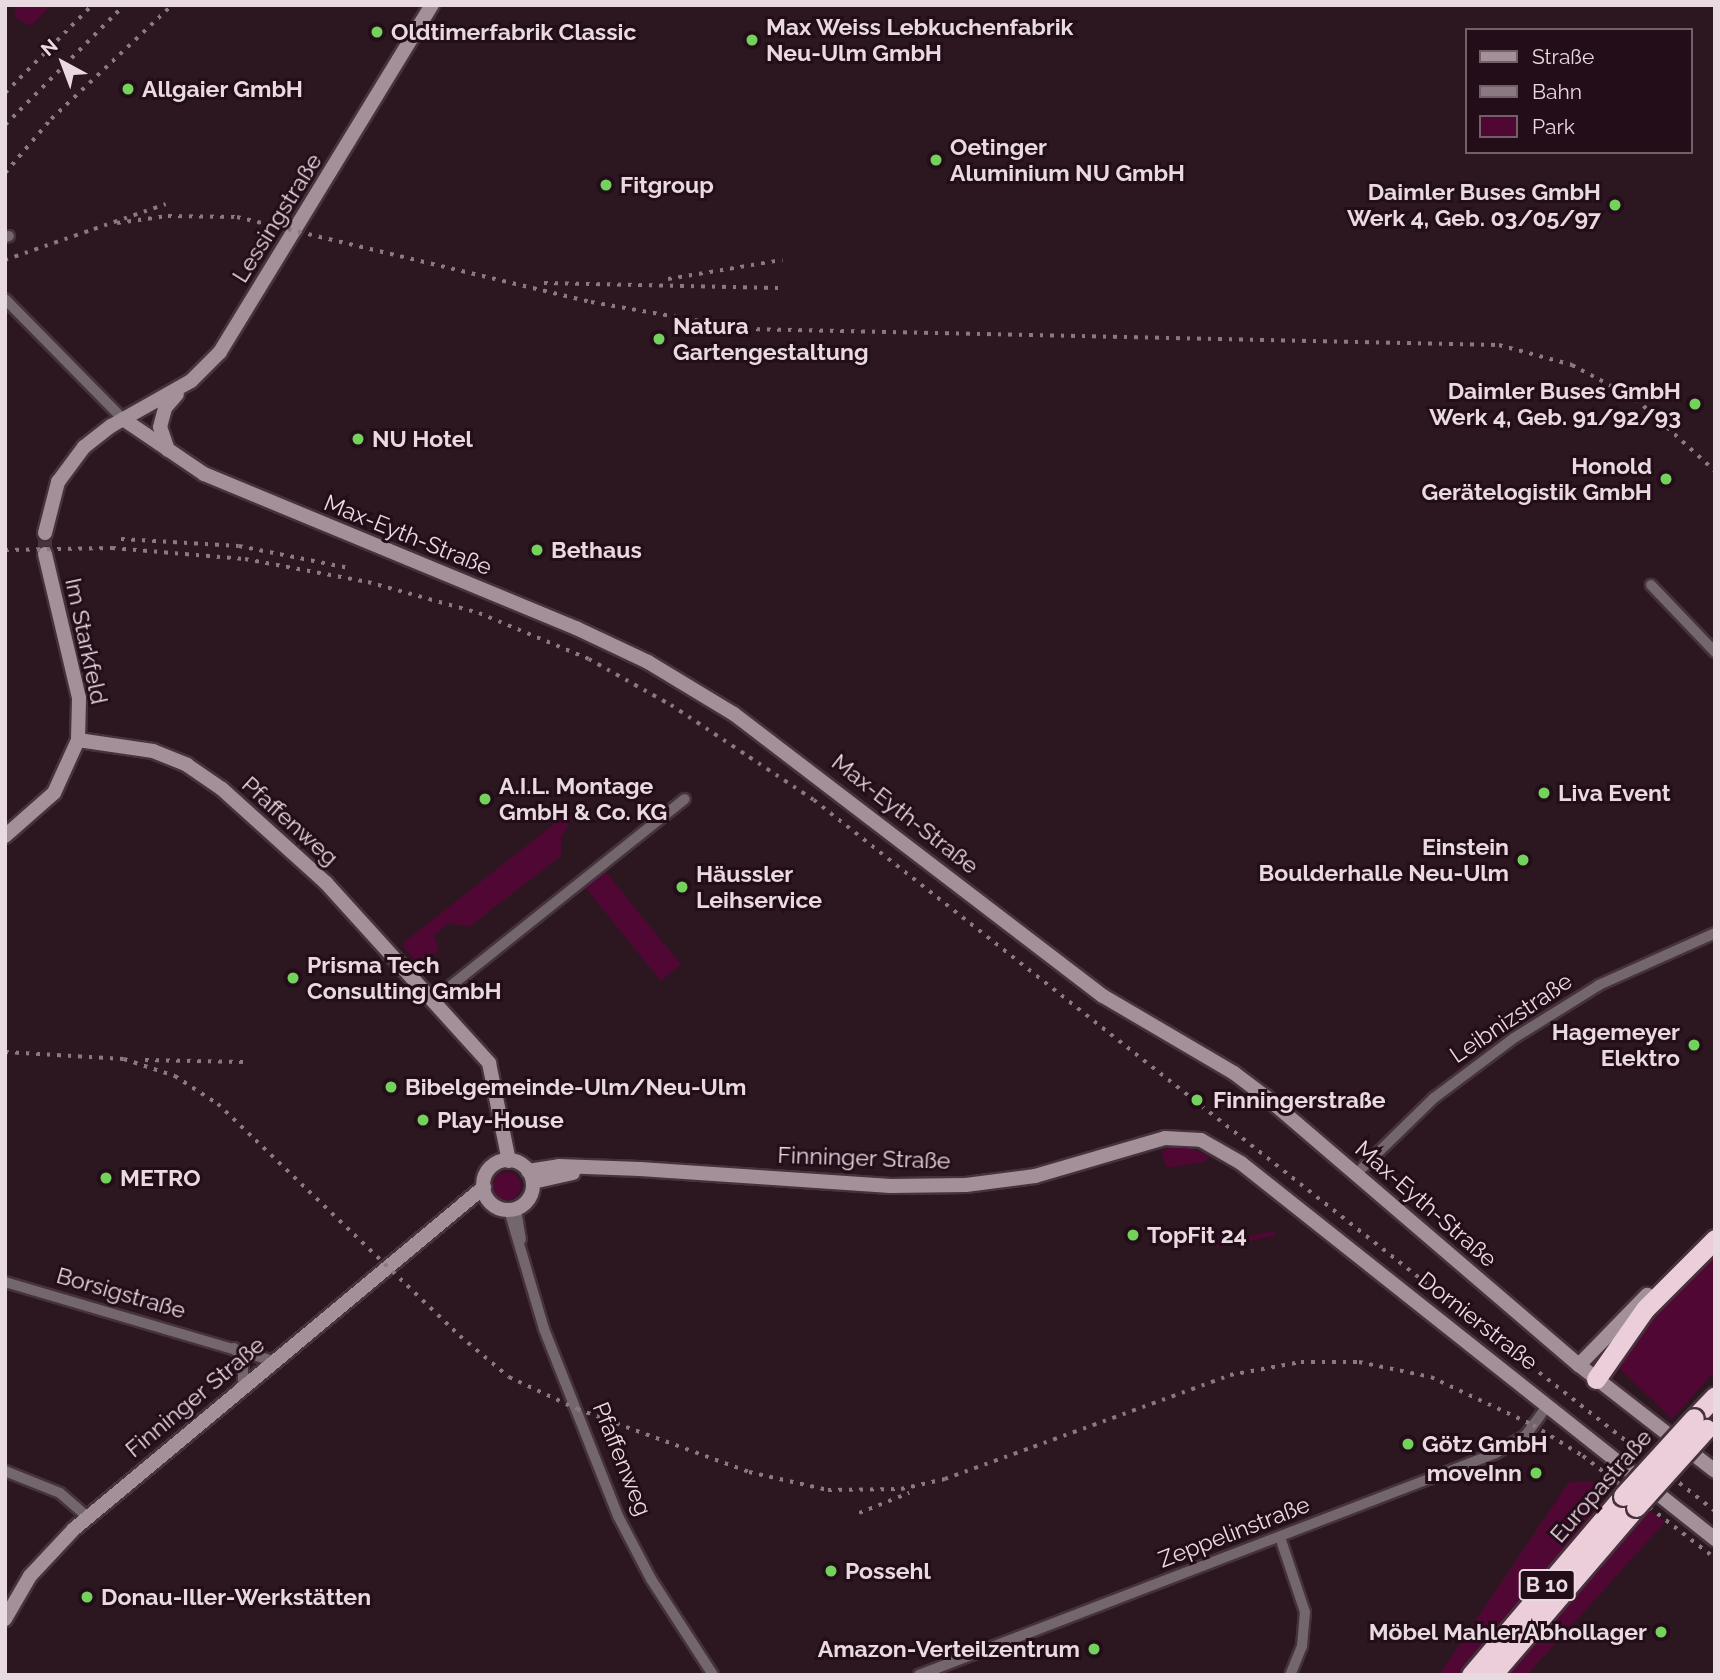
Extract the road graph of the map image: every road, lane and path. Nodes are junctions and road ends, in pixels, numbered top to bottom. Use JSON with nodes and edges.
{"nodes":[{"id":1,"x":432,"y":5,"type":"edge"},
{"id":2,"x":5,"y":299,"type":"edge"},
{"id":3,"x":191,"y":381,"type":"junction"},
{"id":4,"x":123,"y":419,"type":"junction"},
{"id":5,"x":180,"y":460,"type":"junction"},
{"id":6,"x":45,"y":533,"type":"tunnel mouth"},
{"id":7,"x":45,"y":554,"type":"tunnel mouth"},
{"id":8,"x":1651,"y":585,"type":"dead end"},
{"id":9,"x":1715,"y":652,"type":"edge"},
{"id":10,"x":78,"y":740,"type":"junction"},
{"id":11,"x":685,"y":800,"type":"dead end"},
{"id":12,"x":5,"y":836,"type":"edge"},
{"id":13,"x":1715,"y":933,"type":"edge"},
{"id":14,"x":433,"y":1000,"type":"junction"},
{"id":15,"x":1209,"y":1143,"type":"joint"},
{"id":16,"x":505,"y":1161,"type":"junction"},
{"id":17,"x":1356,"y":1174,"type":"junction"},
{"id":18,"x":530,"y":1176,"type":"junction"},
{"id":19,"x":484,"y":1190,"type":"junction"},
{"id":20,"x":513,"y":1210,"type":"junction"},
{"id":21,"x":1715,"y":1228,"type":"edge"},
{"id":22,"x":1715,"y":1239,"type":"edge"},
{"id":23,"x":5,"y":1282,"type":"edge"},
{"id":24,"x":226,"y":1344,"type":"junction"},
{"id":25,"x":273,"y":1361,"type":"junction"},
{"id":26,"x":1579,"y":1365,"type":"junction"},
{"id":27,"x":1596,"y":1379,"type":"junction"},
{"id":28,"x":243,"y":1387,"type":"junction"},
{"id":29,"x":1715,"y":1396,"type":"edge"},
{"id":30,"x":1548,"y":1405,"type":"junction"},
{"id":31,"x":1705,"y":1422,"type":"edge"},
{"id":32,"x":5,"y":1471,"type":"edge"},
{"id":33,"x":1715,"y":1471,"type":"edge"},
{"id":34,"x":1630,"y":1502,"type":"junction"},
{"id":35,"x":88,"y":1517,"type":"junction"},
{"id":36,"x":1280,"y":1537,"type":"junction"},
{"id":37,"x":1715,"y":1539,"type":"edge"},
{"id":38,"x":5,"y":1619,"type":"edge"},
{"id":39,"x":713,"y":1675,"type":"edge"},
{"id":40,"x":919,"y":1675,"type":"edge"},
{"id":41,"x":1290,"y":1675,"type":"edge"},
{"id":42,"x":1471,"y":1675,"type":"edge"},
{"id":43,"x":1492,"y":1675,"type":"edge"}],
"edges":[{"from":1,"to":3,"type":"street","name":"Lessingstraße"},
{"from":2,"to":4,"type":"street","name":"Max-Eyth-Straße"},
{"from":3,"to":4,"type":"street","name":"Lessingstraße"},
{"from":3,"to":5,"type":"street"},
{"from":4,"to":5,"type":"street","name":"Max-Eyth-Straße"},
{"from":4,"to":6,"type":"street"},
{"from":5,"to":17,"type":"street","name":"Max-Eyth-Straße"},
{"from":7,"to":10,"type":"street","name":"Im Starkfeld"},
{"from":8,"to":9,"type":"street"},
{"from":10,"to":12,"type":"street","name":"Im Starkfeld"},
{"from":10,"to":14,"type":"street","name":"Pfaffenweg"},
{"from":11,"to":14,"type":"street"},
{"from":13,"to":17,"type":"street","name":"Leibnizstraße"},
{"from":14,"to":16,"type":"street","name":"Pfaffenweg"},
{"from":15,"to":18,"type":"street","name":"Finninger Straße"},
{"from":15,"to":30,"type":"street","name":"Dornierstraße"},
{"from":16,"to":18,"type":"street","name":"Finninger Straße"},
{"from":16,"to":19,"type":"street","name":"Finninger Straße"},
{"from":17,"to":26,"type":"street","name":"Max-Eyth-Straße"},
{"from":18,"to":20,"type":"street"},
{"from":19,"to":20,"type":"street"},
{"from":19,"to":25,"type":"street","name":"Finninger Straße"},
{"from":20,"to":39,"type":"street","name":"Pfaffenweg"},
{"from":21,"to":26,"type":"street"},
{"from":22,"to":27,"type":"highway"},
{"from":23,"to":24,"type":"street","name":"Borsigstraße"},
{"from":24,"to":25,"type":"street","name":"Borsigstraße"},
{"from":24,"to":28,"type":"street"},
{"from":25,"to":28,"type":"street","name":"Finninger Straße"},
{"from":26,"to":27,"type":"street","name":"Max-Eyth-Straße"},
{"from":27,"to":33,"type":"street","name":"Max-Eyth-Straße"},
{"from":28,"to":35,"type":"street","name":"Finninger Straße"},
{"from":29,"to":31,"type":"highway","name":"Europastraße","number":"B 10"},
{"from":30,"to":36,"type":"street","name":"Zeppelinstraße"},
{"from":30,"to":37,"type":"street","name":"Dornierstraße"},
{"from":31,"to":34,"type":"highway","name":"Europastraße","number":"B 10","bridge":true},
{"from":32,"to":35,"type":"street"},
{"from":34,"to":42,"type":"highway","name":"Europastraße","number":"B 10"},
{"from":34,"to":43,"type":"highway","name":"Europastraße","number":"B 10"},
{"from":35,"to":38,"type":"street","name":"Finninger Straße"},
{"from":36,"to":40,"type":"street","name":"Zeppelinstraße"},
{"from":36,"to":41,"type":"street"}]}
